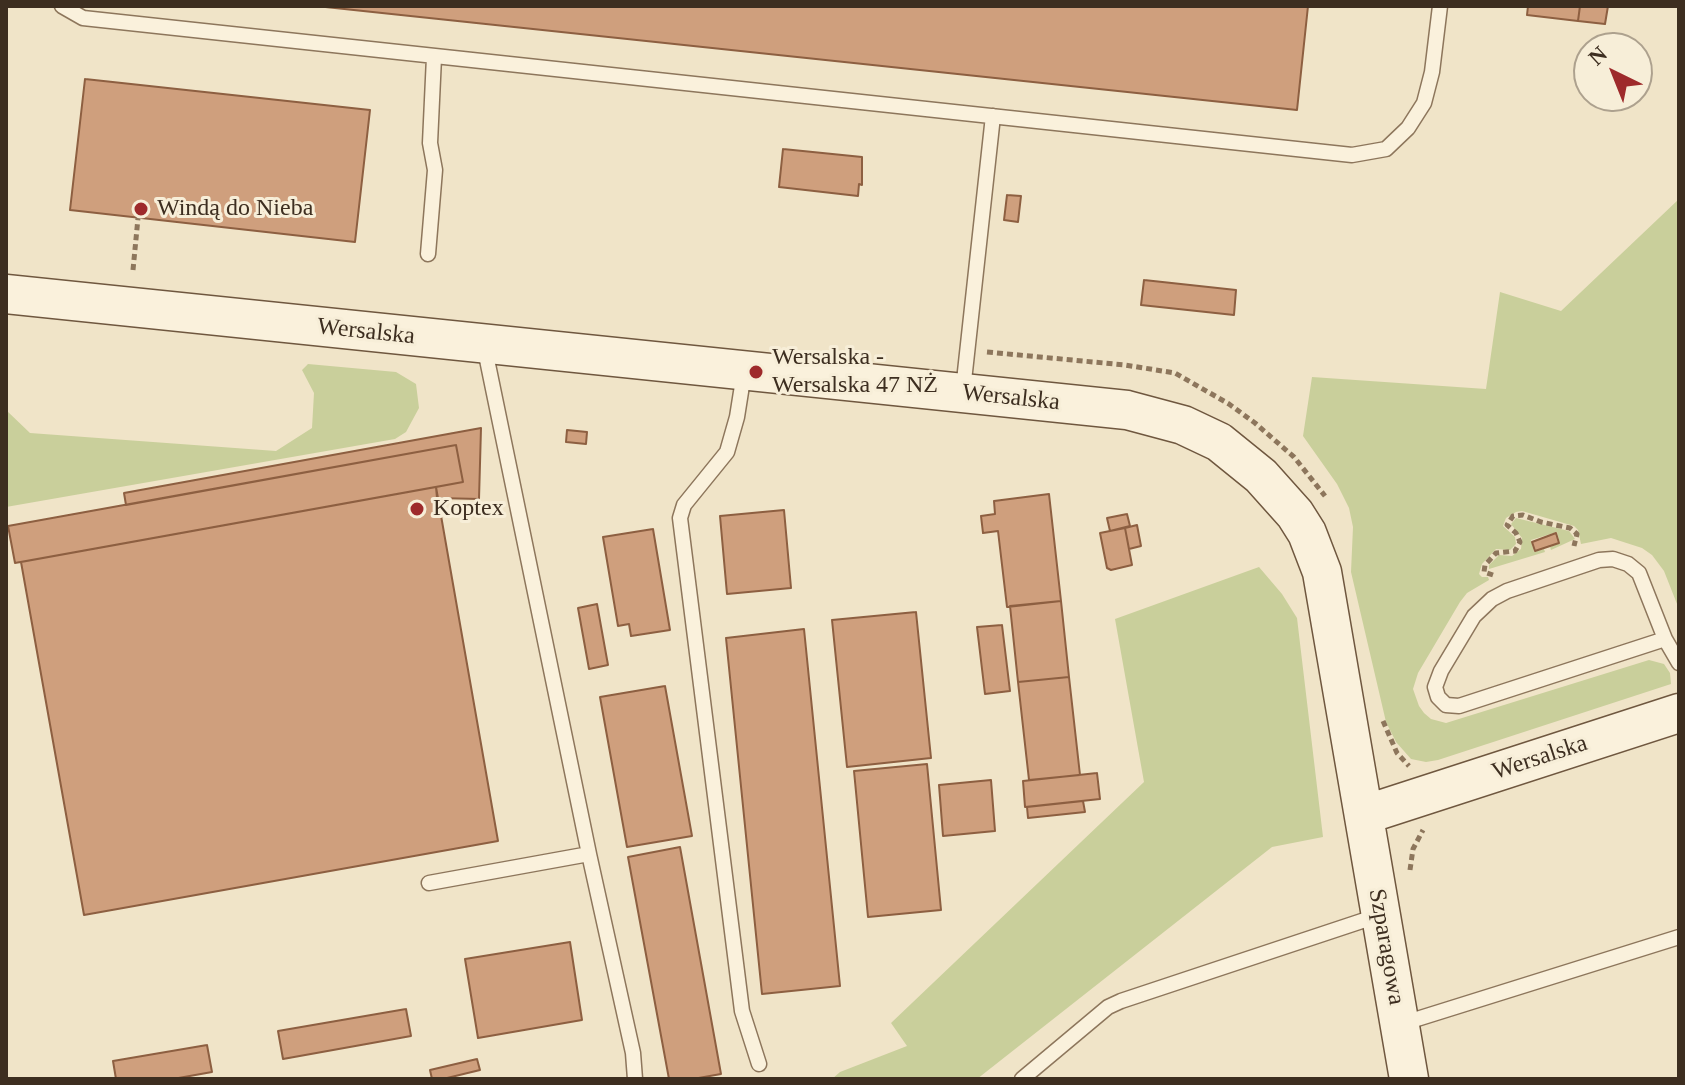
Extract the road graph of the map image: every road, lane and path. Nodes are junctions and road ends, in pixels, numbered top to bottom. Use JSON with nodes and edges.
{"nodes":[{"id":1,"x":62,"y":6,"type":"edge"},
{"id":2,"x":1440,"y":6,"type":"edge"},
{"id":3,"x":434,"y":57,"type":"junction"},
{"id":4,"x":993,"y":116,"type":"junction"},
{"id":5,"x":138,"y":218,"type":"dead end"},
{"id":6,"x":428,"y":254,"type":"dead end"},
{"id":7,"x":133,"y":270,"type":"dead end"},
{"id":8,"x":6,"y":294,"type":"edge"},
{"id":9,"x":484,"y":344,"type":"junction"},
{"id":10,"x":745,"y":370,"type":"junction"},
{"id":11,"x":963,"y":393,"type":"junction"},
{"id":12,"x":1560,"y":552,"type":"dead end"},
{"id":13,"x":1507,"y":570,"type":"dead end"},
{"id":14,"x":1665,"y":639,"type":"junction"},
{"id":15,"x":1679,"y":663,"type":"edge"},
{"id":16,"x":1679,"y":713,"type":"edge"},
{"id":17,"x":1364,"y":815,"type":"junction"},
{"id":18,"x":589,"y":854,"type":"junction"},
{"id":19,"x":429,"y":883,"type":"dead end"},
{"id":20,"x":1381,"y":915,"type":"junction"},
{"id":21,"x":1679,"y":937,"type":"edge"},
{"id":22,"x":1400,"y":1024,"type":"junction"},
{"id":23,"x":759,"y":1064,"type":"dead end"},
{"id":24,"x":635,"y":1079,"type":"edge"},
{"id":25,"x":1022,"y":1079,"type":"edge"},
{"id":26,"x":1409,"y":1079,"type":"edge"}],
"edges":[{"from":1,"to":3,"type":"lane"},
{"from":2,"to":4,"type":"lane"},
{"from":3,"to":4,"type":"lane"},
{"from":3,"to":6,"type":"lane"},
{"from":4,"to":11,"type":"lane"},
{"from":5,"to":7,"type":"path"},
{"from":8,"to":9,"type":"street","name":"Wersalska"},
{"from":9,"to":10,"type":"street","name":"Wersalska"},
{"from":9,"to":18,"type":"lane"},
{"from":10,"to":11,"type":"street","name":"Wersalska"},
{"from":10,"to":23,"type":"lane"},
{"from":11,"to":17,"type":"street","name":"Wersalska"},
{"from":12,"to":13,"type":"path"},
{"from":14,"to":14,"type":"lane"},
{"from":14,"to":15,"type":"lane"},
{"from":16,"to":17,"type":"street","name":"Wersalska"},
{"from":17,"to":20,"type":"street","name":"Szparagowa"},
{"from":18,"to":19,"type":"lane"},
{"from":18,"to":24,"type":"lane"},
{"from":20,"to":22,"type":"street","name":"Szparagowa"},
{"from":20,"to":25,"type":"lane"},
{"from":21,"to":22,"type":"lane"},
{"from":22,"to":26,"type":"street","name":"Szparagowa"}]}
